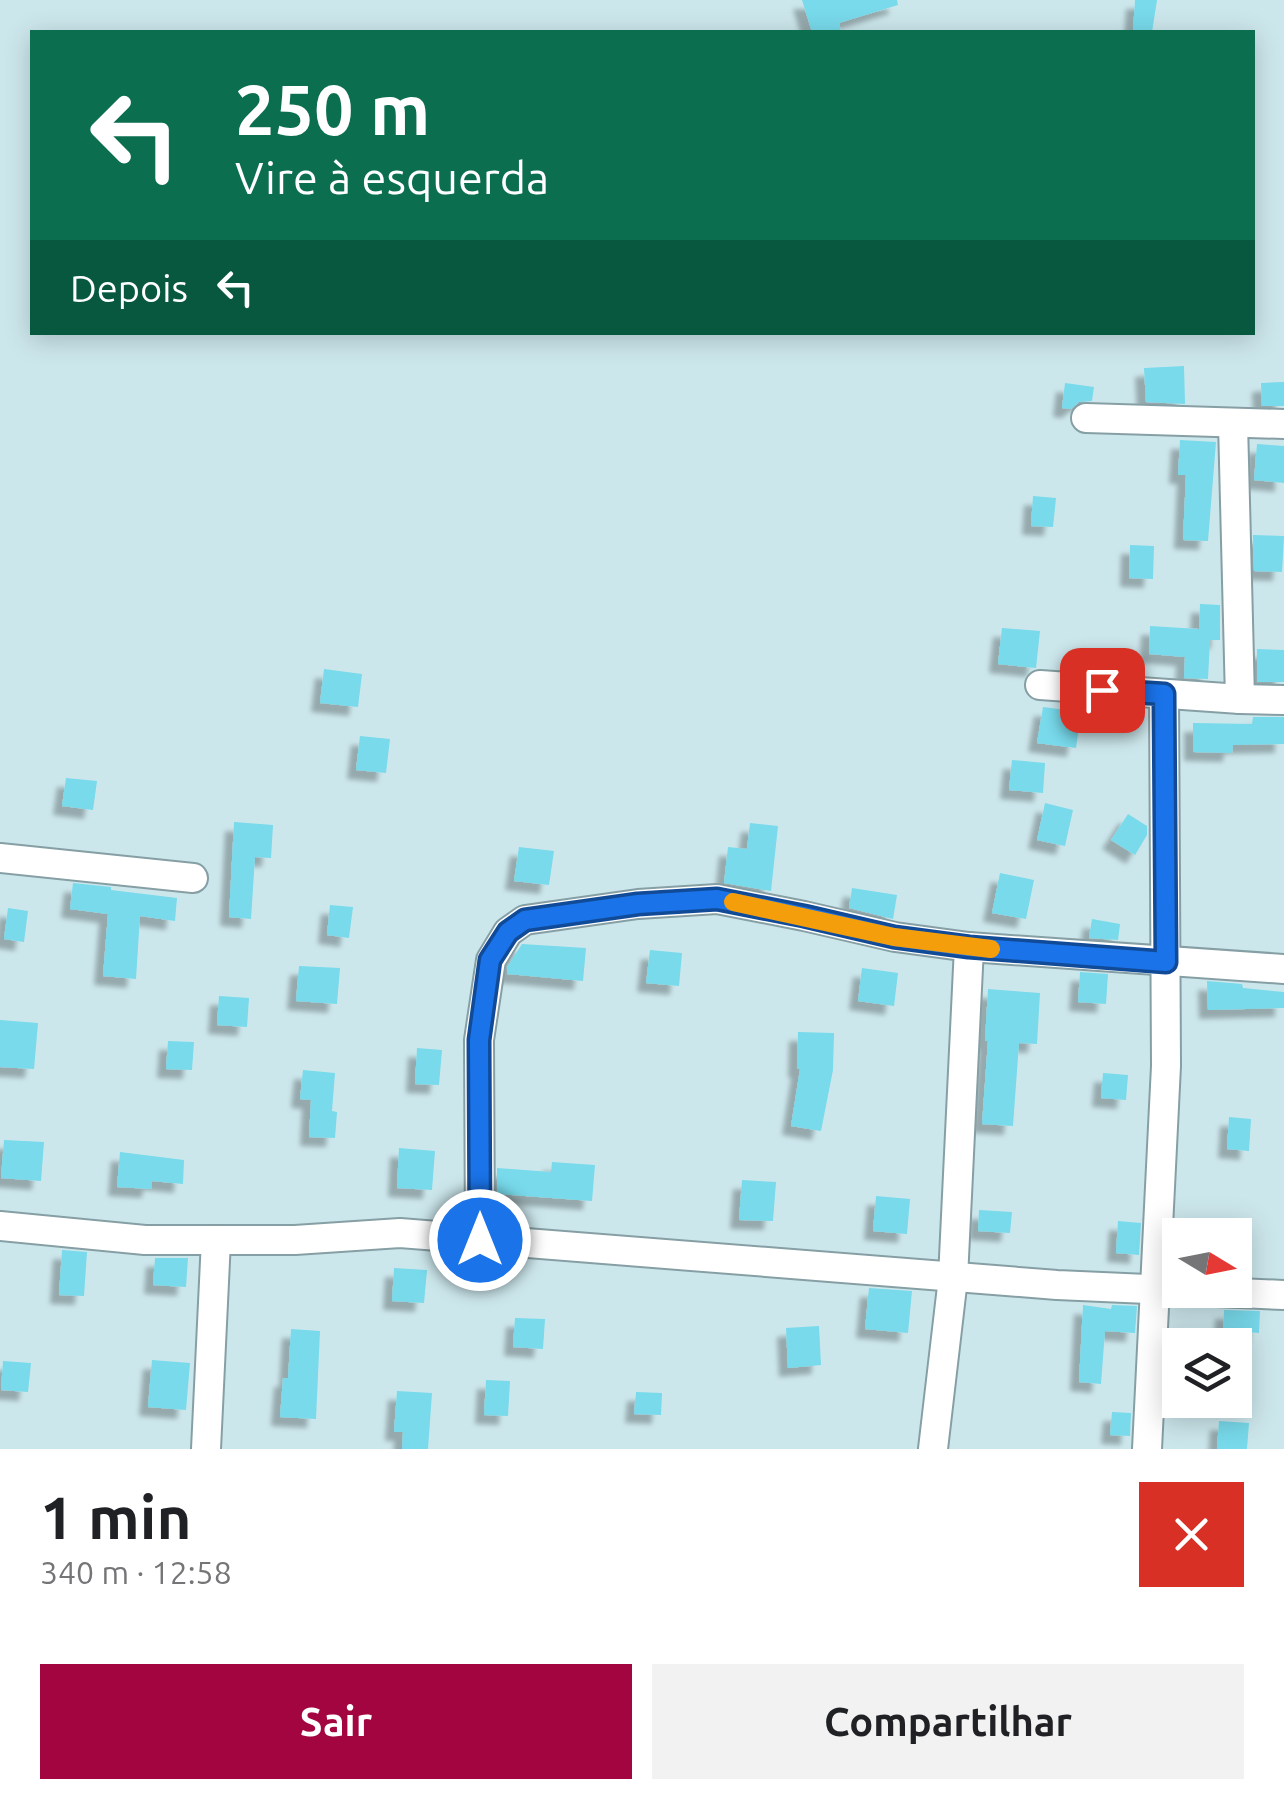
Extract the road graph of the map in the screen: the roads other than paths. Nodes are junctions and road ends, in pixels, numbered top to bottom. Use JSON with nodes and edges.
{"nodes":[{"id":1,"x":1086,"y":418,"type":"dead end"},
{"id":2,"x":1233,"y":422,"type":"junction"},
{"id":3,"x":1284,"y":424,"type":"edge"},
{"id":4,"x":1040,"y":685,"type":"dead end"},
{"id":5,"x":1164,"y":694,"type":"junction"},
{"id":6,"x":1240,"y":699,"type":"junction"},
{"id":7,"x":1284,"y":700,"type":"edge"},
{"id":8,"x":0,"y":858,"type":"edge"},
{"id":9,"x":194,"y":878,"type":"dead end"},
{"id":10,"x":969,"y":947,"type":"junction"},
{"id":11,"x":1166,"y":962,"type":"junction"},
{"id":12,"x":1284,"y":969,"type":"edge"},
{"id":13,"x":0,"y":1226,"type":"edge"},
{"id":14,"x":216,"y":1240,"type":"junction"},
{"id":15,"x":480,"y":1240,"type":"junction"},
{"id":16,"x":953,"y":1278,"type":"junction"},
{"id":17,"x":1156,"y":1290,"type":"junction"},
{"id":18,"x":1284,"y":1295,"type":"edge"},
{"id":19,"x":206,"y":1449,"type":"edge"},
{"id":20,"x":932,"y":1449,"type":"edge"},
{"id":21,"x":1147,"y":1449,"type":"edge"}],
"edges":[{"from":1,"to":2,"type":"street"},
{"from":2,"to":3,"type":"street"},
{"from":2,"to":6,"type":"street"},
{"from":4,"to":5,"type":"street"},
{"from":5,"to":6,"type":"street"},
{"from":5,"to":11,"type":"street"},
{"from":6,"to":7,"type":"street"},
{"from":8,"to":9,"type":"street"},
{"from":10,"to":11,"type":"street"},
{"from":10,"to":15,"type":"street"},
{"from":10,"to":16,"type":"street"},
{"from":11,"to":12,"type":"street"},
{"from":11,"to":17,"type":"street"},
{"from":13,"to":14,"type":"street"},
{"from":14,"to":15,"type":"street"},
{"from":14,"to":19,"type":"street"},
{"from":15,"to":16,"type":"street"},
{"from":16,"to":17,"type":"street"},
{"from":16,"to":20,"type":"street"},
{"from":17,"to":18,"type":"street"},
{"from":17,"to":21,"type":"street"}]}
